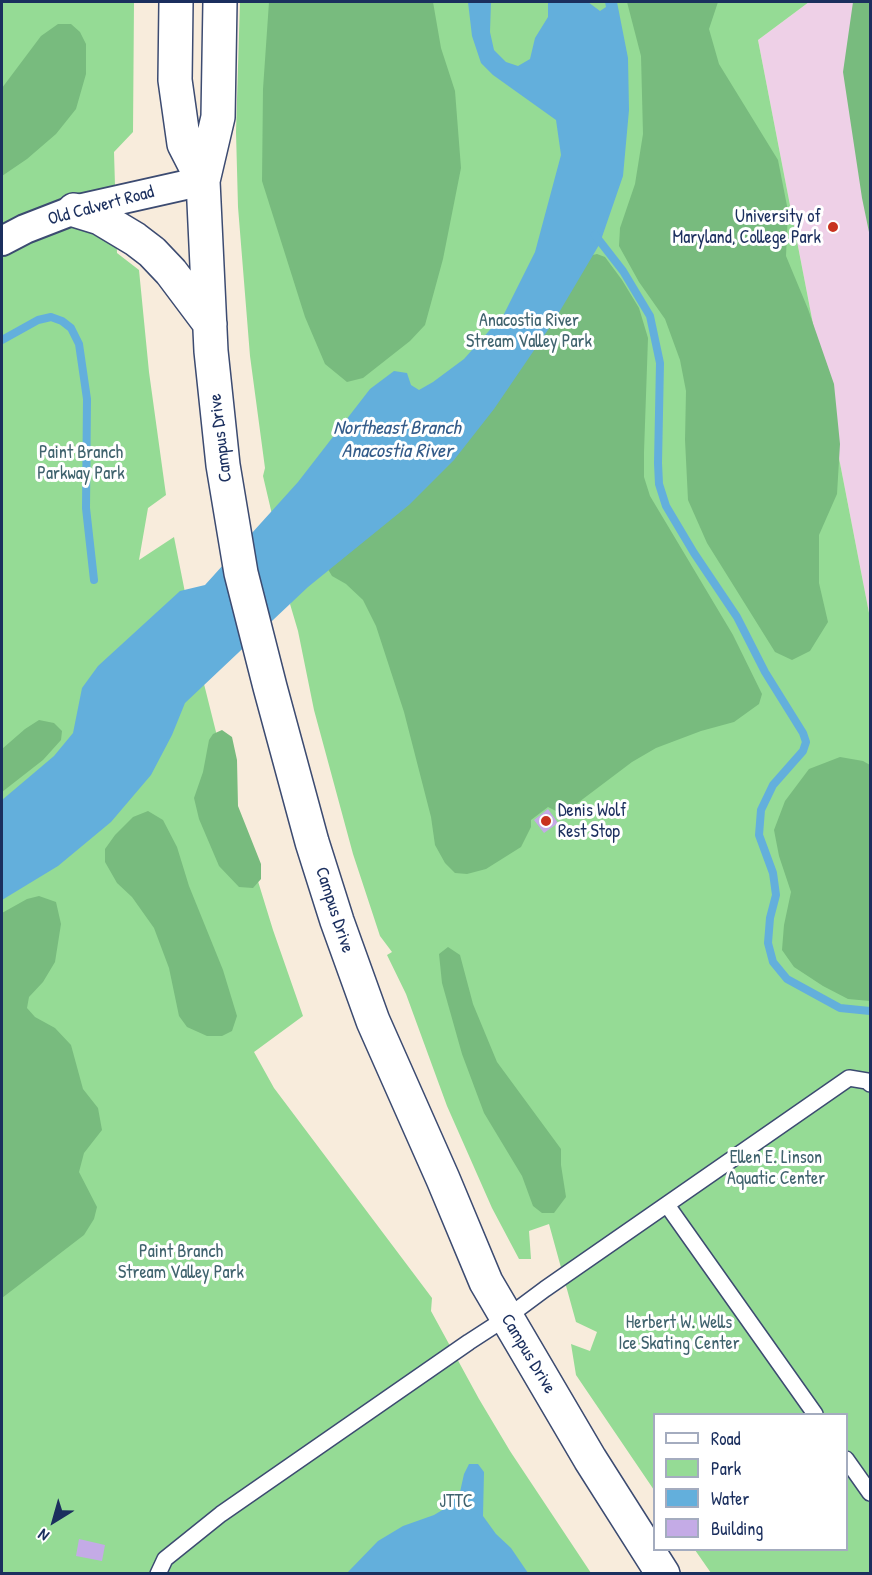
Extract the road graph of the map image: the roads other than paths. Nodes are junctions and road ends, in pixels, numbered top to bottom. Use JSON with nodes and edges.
{"nodes":[{"id":1,"x":176,"y":2,"type":"edge"},
{"id":2,"x":220,"y":2,"type":"edge"},
{"id":3,"x":203,"y":181,"type":"junction"},
{"id":4,"x":74,"y":210,"type":"junction"},
{"id":5,"x":2,"y":241,"type":"edge"},
{"id":6,"x":210,"y":324,"type":"junction"},
{"id":7,"x":870,"y":1084,"type":"edge"},
{"id":8,"x":666,"y":1205,"type":"junction"},
{"id":9,"x":506,"y":1318,"type":"junction"},
{"id":10,"x":814,"y":1413,"type":"edge"},
{"id":11,"x":848,"y":1463,"type":"edge"},
{"id":12,"x":870,"y":1493,"type":"edge"},
{"id":13,"x":158,"y":1574,"type":"edge"},
{"id":14,"x":663,"y":1574,"type":"edge"}],
"edges":[{"from":1,"to":3,"type":"main road","name":"Campus Drive"},
{"from":2,"to":3,"type":"main road","name":"Campus Drive"},
{"from":3,"to":4,"type":"street","name":"Old Calvert Road"},
{"from":3,"to":6,"type":"main road","name":"Campus Drive"},
{"from":4,"to":5,"type":"street","name":"Old Calvert Road"},
{"from":4,"to":6,"type":"main road"},
{"from":6,"to":9,"type":"main road","name":"Campus Drive"},
{"from":7,"to":8,"type":"lane"},
{"from":8,"to":9,"type":"lane"},
{"from":8,"to":10,"type":"lane"},
{"from":9,"to":13,"type":"lane"},
{"from":9,"to":14,"type":"main road","name":"Campus Drive"},
{"from":11,"to":12,"type":"lane"}]}
